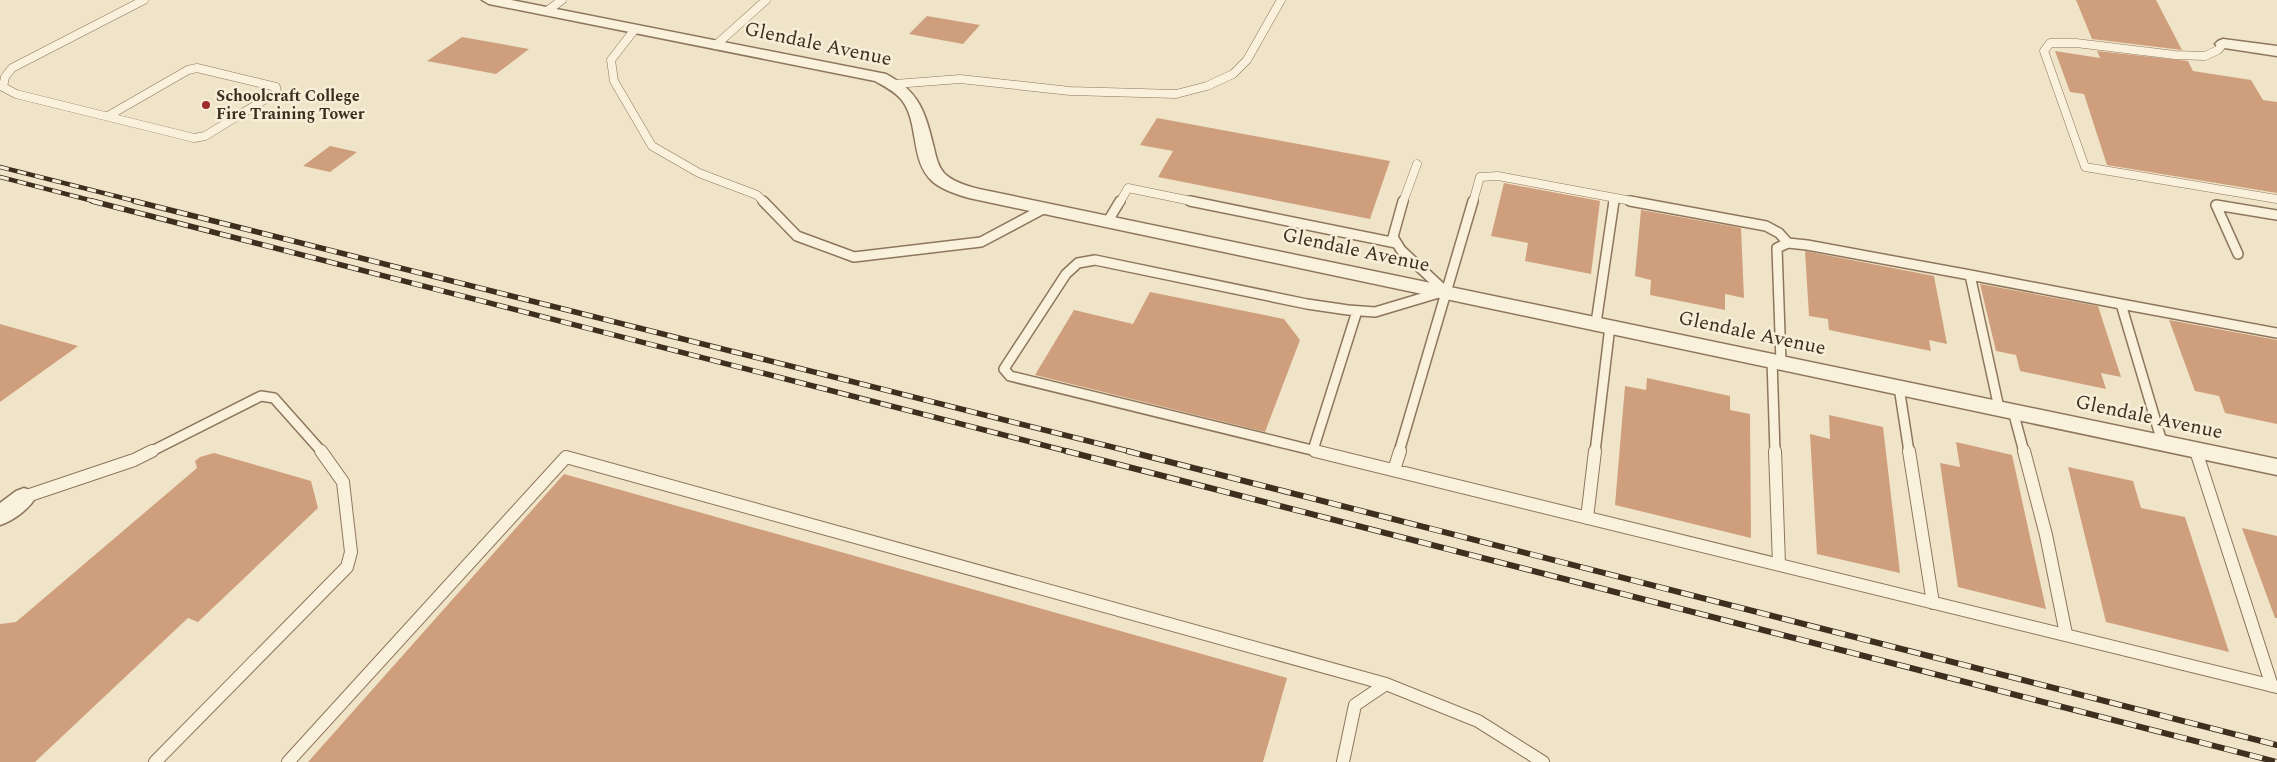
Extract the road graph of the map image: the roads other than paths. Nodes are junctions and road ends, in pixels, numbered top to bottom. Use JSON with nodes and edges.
{"nodes":[{"id":1,"x":144,"y":0,"type":"edge"},
{"id":2,"x":488,"y":0,"type":"edge"},
{"id":3,"x":766,"y":0,"type":"edge"},
{"id":4,"x":1281,"y":0,"type":"edge"},
{"id":5,"x":554,"y":6,"type":"edge"},
{"id":6,"x":635,"y":29,"type":"junction"},
{"id":7,"x":2224,"y":44,"type":"joint"},
{"id":8,"x":716,"y":45,"type":"junction"},
{"id":9,"x":2277,"y":51,"type":"edge"},
{"id":10,"x":895,"y":84,"type":"junction"},
{"id":11,"x":108,"y":116,"type":"junction"},
{"id":12,"x":1417,"y":164,"type":"dead end"},
{"id":13,"x":1614,"y":198,"type":"junction"},
{"id":14,"x":2277,"y":199,"type":"edge"},
{"id":15,"x":1045,"y":208,"type":"junction"},
{"id":16,"x":2277,"y":215,"type":"edge"},
{"id":17,"x":1108,"y":221,"type":"junction"},
{"id":18,"x":1396,"y":243,"type":"junction"},
{"id":19,"x":1788,"y":243,"type":"junction"},
{"id":20,"x":2238,"y":254,"type":"dead end"},
{"id":21,"x":1970,"y":275,"type":"junction"},
{"id":22,"x":1445,"y":291,"type":"junction"},
{"id":23,"x":2121,"y":304,"type":"junction"},
{"id":24,"x":1357,"y":311,"type":"junction"},
{"id":25,"x":1603,"y":324,"type":"junction"},
{"id":26,"x":2277,"y":333,"type":"edge"},
{"id":27,"x":1777,"y":361,"type":"junction"},
{"id":28,"x":1899,"y":387,"type":"junction"},
{"id":29,"x":2006,"y":409,"type":"junction"},
{"id":30,"x":2162,"y":442,"type":"junction"},
{"id":31,"x":1313,"y":450,"type":"junction"},
{"id":32,"x":2196,"y":450,"type":"junction"},
{"id":33,"x":2277,"y":467,"type":"edge"},
{"id":34,"x":1394,"y":470,"type":"junction"},
{"id":35,"x":24,"y":497,"type":"joint"},
{"id":36,"x":0,"y":516,"type":"edge"},
{"id":37,"x":1587,"y":518,"type":"junction"},
{"id":38,"x":1779,"y":564,"type":"junction"},
{"id":39,"x":1933,"y":603,"type":"junction"},
{"id":40,"x":2066,"y":634,"type":"junction"},
{"id":41,"x":1386,"y":684,"type":"junction"},
{"id":42,"x":2274,"y":686,"type":"edge"},
{"id":43,"x":155,"y":762,"type":"edge"},
{"id":44,"x":288,"y":762,"type":"edge"},
{"id":45,"x":1343,"y":762,"type":"edge"},
{"id":46,"x":1543,"y":762,"type":"edge"}],
"edges":[{"from":1,"to":11,"type":"lane"},
{"from":2,"to":5,"type":"street","name":"Glendale Avenue"},
{"from":3,"to":8,"type":"lane"},
{"from":4,"to":10,"type":"lane"},
{"from":5,"to":6,"type":"street","name":"Glendale Avenue"},
{"from":6,"to":8,"type":"street","name":"Glendale Avenue"},
{"from":6,"to":15,"type":"lane"},
{"from":7,"to":9,"type":"street"},
{"from":7,"to":14,"type":"lane"},
{"from":8,"to":10,"type":"street","name":"Glendale Avenue"},
{"from":10,"to":15,"type":"street","name":"Glendale Avenue"},
{"from":11,"to":11,"type":"lane"},
{"from":12,"to":18,"type":"lane"},
{"from":13,"to":19,"type":"lane"},
{"from":13,"to":22,"type":"lane"},
{"from":13,"to":25,"type":"lane"},
{"from":15,"to":17,"type":"street","name":"Glendale Avenue"},
{"from":16,"to":20,"type":"lane"},
{"from":17,"to":18,"type":"lane"},
{"from":17,"to":22,"type":"street","name":"Glendale Avenue"},
{"from":18,"to":22,"type":"lane"},
{"from":19,"to":21,"type":"lane"},
{"from":19,"to":27,"type":"lane"},
{"from":21,"to":23,"type":"lane"},
{"from":21,"to":29,"type":"lane"},
{"from":22,"to":24,"type":"lane"},
{"from":22,"to":25,"type":"street","name":"Glendale Avenue"},
{"from":22,"to":34,"type":"lane"},
{"from":23,"to":26,"type":"lane"},
{"from":23,"to":30,"type":"lane"},
{"from":24,"to":31,"type":"lane"},
{"from":24,"to":31,"type":"lane"},
{"from":25,"to":27,"type":"street","name":"Glendale Avenue"},
{"from":25,"to":37,"type":"lane"},
{"from":27,"to":28,"type":"street","name":"Glendale Avenue"},
{"from":27,"to":38,"type":"lane"},
{"from":28,"to":29,"type":"street","name":"Glendale Avenue"},
{"from":28,"to":39,"type":"lane"},
{"from":29,"to":30,"type":"street","name":"Glendale Avenue"},
{"from":29,"to":40,"type":"lane"},
{"from":30,"to":32,"type":"street","name":"Glendale Avenue"},
{"from":31,"to":34,"type":"lane"},
{"from":32,"to":33,"type":"street","name":"Glendale Avenue"},
{"from":32,"to":42,"type":"lane"},
{"from":34,"to":37,"type":"lane"},
{"from":35,"to":36,"type":"street"},
{"from":35,"to":43,"type":"lane"},
{"from":37,"to":38,"type":"lane"},
{"from":38,"to":39,"type":"lane"},
{"from":39,"to":40,"type":"lane"},
{"from":40,"to":42,"type":"lane"},
{"from":41,"to":44,"type":"lane"},
{"from":41,"to":45,"type":"lane"},
{"from":41,"to":46,"type":"lane"}]}
